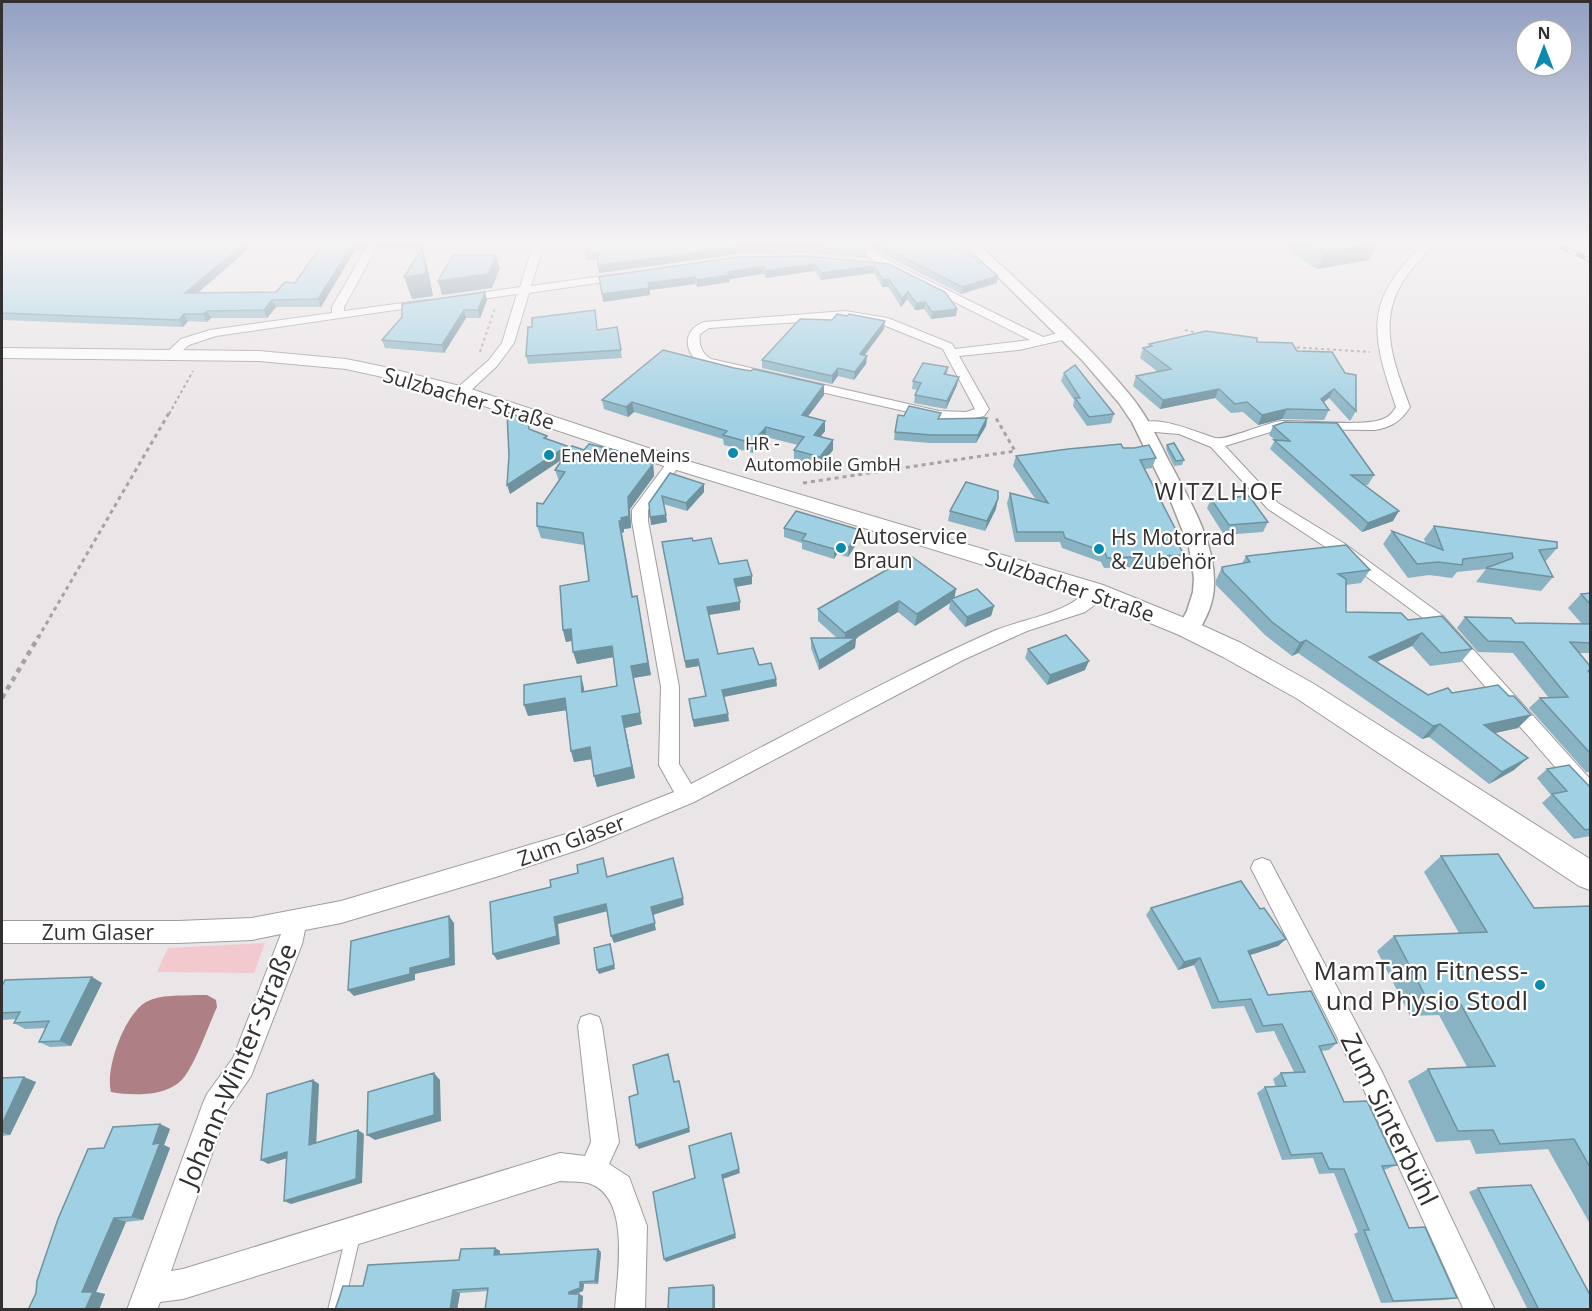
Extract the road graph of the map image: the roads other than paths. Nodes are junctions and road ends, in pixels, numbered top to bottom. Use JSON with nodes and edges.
{"nodes":[{"id":1,"x":340,"y":304,"type":"edge"},
{"id":2,"x":422,"y":304,"type":"edge"},
{"id":3,"x":520,"y":304,"type":"edge"},
{"id":4,"x":968,"y":304,"type":"edge"},
{"id":5,"x":1035,"y":304,"type":"edge"},
{"id":6,"x":1388,"y":304,"type":"edge"},
{"id":7,"x":338,"y":316,"type":"junction"},
{"id":8,"x":1067,"y":335,"type":"junction"},
{"id":9,"x":1042,"y":341,"type":"junction"},
{"id":10,"x":2,"y":353,"type":"edge"},
{"id":11,"x":952,"y":353,"type":"junction"},
{"id":12,"x":170,"y":355,"type":"junction"},
{"id":13,"x":461,"y":392,"type":"junction"},
{"id":14,"x":1143,"y":427,"type":"junction"},
{"id":15,"x":1216,"y":444,"type":"junction"},
{"id":16,"x":674,"y":463,"type":"junction"},
{"id":17,"x":1095,"y":591,"type":"junction"},
{"id":18,"x":1188,"y":629,"type":"junction"},
{"id":19,"x":1590,"y":793,"type":"edge"},
{"id":20,"x":687,"y":796,"type":"junction"},
{"id":21,"x":1262,"y":868,"type":"dead end"},
{"id":22,"x":1590,"y":876,"type":"edge"},
{"id":23,"x":295,"y":922,"type":"junction"},
{"id":24,"x":2,"y":932,"type":"edge"},
{"id":25,"x":590,"y":1026,"type":"dead end"},
{"id":26,"x":593,"y":1170,"type":"junction"},
{"id":27,"x":355,"y":1231,"type":"junction"},
{"id":28,"x":146,"y":1299,"type":"edge"},
{"id":29,"x":335,"y":1310,"type":"edge"},
{"id":30,"x":630,"y":1310,"type":"edge"},
{"id":31,"x":1480,"y":1310,"type":"edge"}],
"edges":[{"from":1,"to":7,"type":"street"},
{"from":2,"to":7,"type":"street"},
{"from":3,"to":13,"type":"street"},
{"from":4,"to":9,"type":"street"},
{"from":5,"to":8,"type":"street"},
{"from":6,"to":15,"type":"street"},
{"from":7,"to":12,"type":"street"},
{"from":8,"to":9,"type":"street"},
{"from":8,"to":14,"type":"street"},
{"from":9,"to":11,"type":"street"},
{"from":10,"to":12,"type":"main road","name":"Sulzbacher Straße"},
{"from":11,"to":11,"type":"street"},
{"from":12,"to":13,"type":"main road","name":"Sulzbacher Straße"},
{"from":13,"to":16,"type":"main road","name":"Sulzbacher Straße"},
{"from":14,"to":15,"type":"street"},
{"from":14,"to":18,"type":"street"},
{"from":15,"to":19,"type":"street"},
{"from":16,"to":17,"type":"main road","name":"Sulzbacher Straße"},
{"from":16,"to":20,"type":"street"},
{"from":17,"to":18,"type":"main road","name":"Sulzbacher Straße"},
{"from":17,"to":20,"type":"street","name":"Zum Glaser"},
{"from":18,"to":22,"type":"main road","name":"Sulzbacher Straße"},
{"from":20,"to":23,"type":"street","name":"Zum Glaser"},
{"from":21,"to":31,"type":"street","name":"Zum Sinterbühl"},
{"from":23,"to":24,"type":"street","name":"Zum Glaser"},
{"from":23,"to":28,"type":"street","name":"Johann-Winter-Straße"},
{"from":25,"to":26,"type":"street"},
{"from":26,"to":27,"type":"street"},
{"from":26,"to":30,"type":"street"},
{"from":27,"to":28,"type":"street"},
{"from":27,"to":29,"type":"lane"}]}
